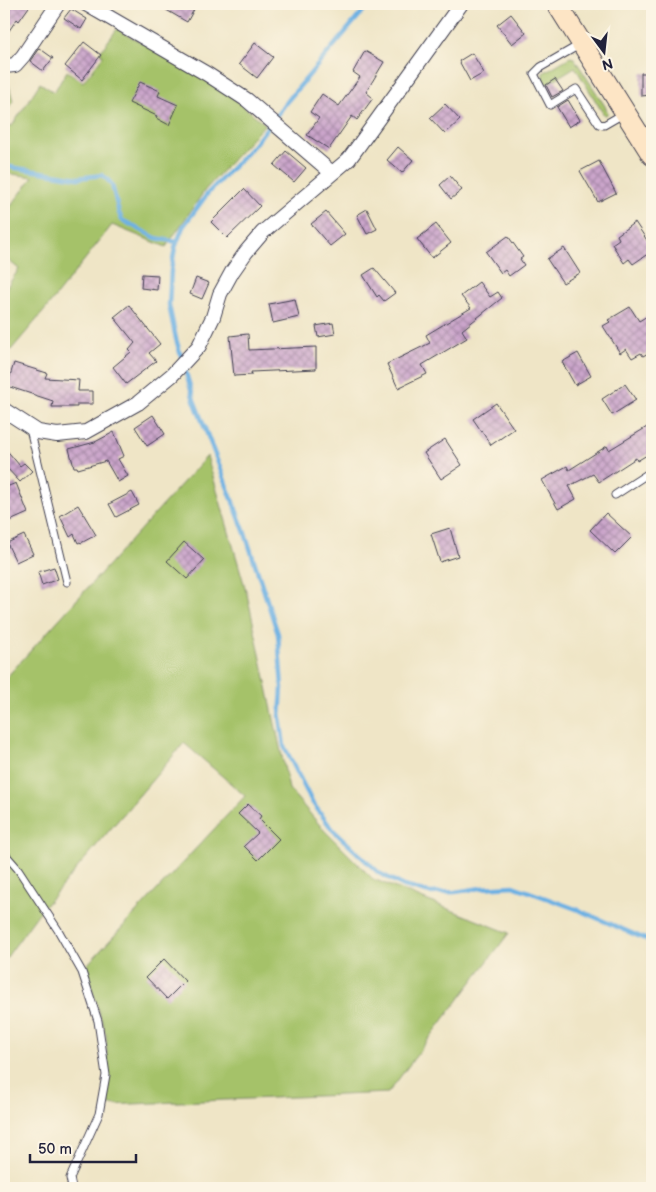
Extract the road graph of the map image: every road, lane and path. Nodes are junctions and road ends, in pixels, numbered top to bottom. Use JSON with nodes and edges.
{"nodes":[{"id":1,"x":58,"y":4,"type":"edge"},
{"id":2,"x":86,"y":4,"type":"edge"},
{"id":3,"x":461,"y":4,"type":"edge"},
{"id":4,"x":557,"y":4,"type":"edge"},
{"id":5,"x":582,"y":44,"type":"junction"},
{"id":6,"x":4,"y":66,"type":"edge"},
{"id":7,"x":625,"y":112,"type":"junction"},
{"id":8,"x":652,"y":155,"type":"edge"},
{"id":9,"x":332,"y":173,"type":"junction"},
{"id":10,"x":4,"y":410,"type":"edge"},
{"id":11,"x":29,"y":426,"type":"junction"},
{"id":12,"x":652,"y":471,"type":"edge"},
{"id":13,"x":615,"y":495,"type":"dead end"},
{"id":14,"x":67,"y":582,"type":"dead end"},
{"id":15,"x":4,"y":853,"type":"edge"},
{"id":16,"x":72,"y":1188,"type":"edge"}],
"edges":[{"from":1,"to":6,"type":"street"},
{"from":2,"to":9,"type":"street"},
{"from":3,"to":9,"type":"street"},
{"from":4,"to":5,"type":"street"},
{"from":5,"to":7,"type":"street"},
{"from":5,"to":7,"type":"lane"},
{"from":7,"to":8,"type":"street"},
{"from":9,"to":11,"type":"street"},
{"from":10,"to":11,"type":"street"},
{"from":11,"to":14,"type":"lane"},
{"from":12,"to":13,"type":"lane"},
{"from":15,"to":16,"type":"lane"}]}
